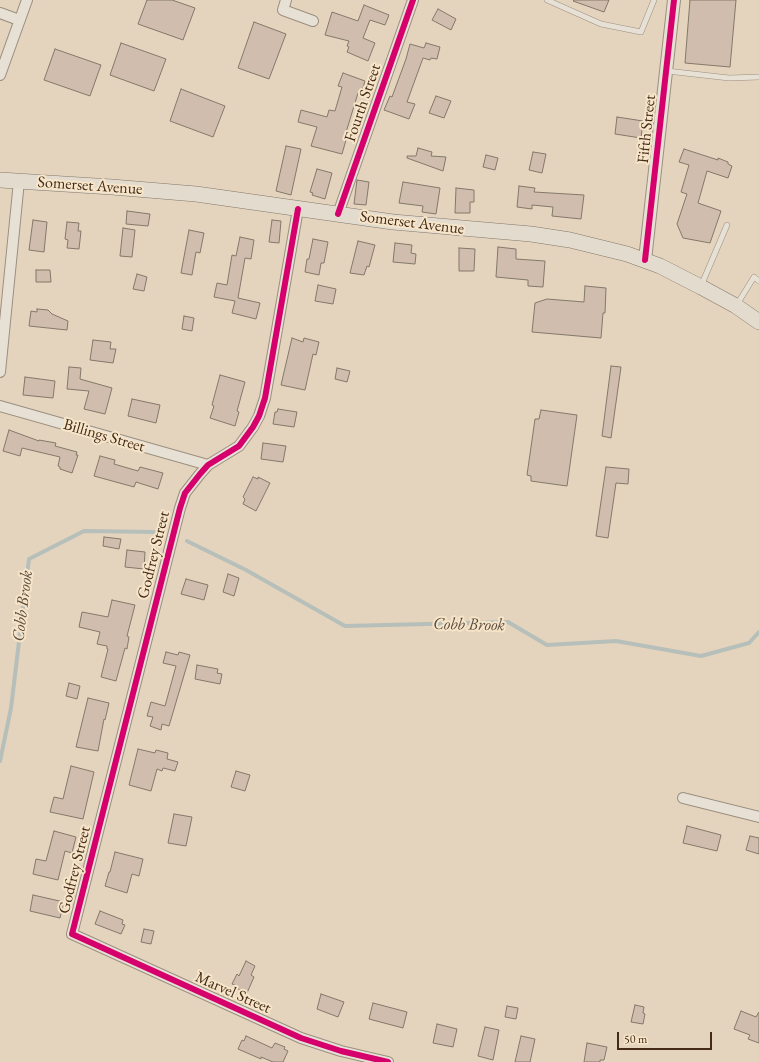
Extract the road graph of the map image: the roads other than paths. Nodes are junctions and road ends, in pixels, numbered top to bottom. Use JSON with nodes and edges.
{"nodes":[{"id":1,"x":27,"y":0,"type":"edge"},
{"id":2,"x":286,"y":0,"type":"edge"},
{"id":3,"x":413,"y":0,"type":"edge"},
{"id":4,"x":547,"y":0,"type":"edge"},
{"id":5,"x":654,"y":0,"type":"edge"},
{"id":6,"x":674,"y":0,"type":"edge"},
{"id":7,"x":0,"y":13,"type":"edge"},
{"id":8,"x":20,"y":20,"type":"junction"},
{"id":9,"x":313,"y":22,"type":"dead end"},
{"id":10,"x":666,"y":71,"type":"junction"},
{"id":11,"x":0,"y":75,"type":"edge"},
{"id":12,"x":759,"y":77,"type":"edge"},
{"id":13,"x":0,"y":180,"type":"edge"},
{"id":14,"x":19,"y":181,"type":"junction"},
{"id":15,"x":298,"y":209,"type":"junction"},
{"id":16,"x":338,"y":214,"type":"junction"},
{"id":17,"x":727,"y":225,"type":"dead end"},
{"id":18,"x":645,"y":260,"type":"junction"},
{"id":19,"x":759,"y":281,"type":"edge"},
{"id":20,"x":701,"y":287,"type":"junction"},
{"id":21,"x":736,"y":306,"type":"junction"},
{"id":22,"x":759,"y":322,"type":"edge"},
{"id":23,"x":0,"y":372,"type":"edge"},
{"id":24,"x":0,"y":406,"type":"edge"},
{"id":25,"x":208,"y":465,"type":"junction"},
{"id":26,"x":684,"y":798,"type":"dead end"},
{"id":27,"x":759,"y":817,"type":"edge"},
{"id":28,"x":72,"y":934,"type":"joint"},
{"id":29,"x":388,"y":1062,"type":"edge"}],
"edges":[{"from":1,"to":8,"type":"street"},
{"from":2,"to":9,"type":"street"},
{"from":3,"to":16,"type":"street","name":"Fourth Street"},
{"from":4,"to":5,"type":"lane"},
{"from":6,"to":10,"type":"street","name":"Fifth Street"},
{"from":7,"to":8,"type":"street"},
{"from":8,"to":11,"type":"street"},
{"from":10,"to":12,"type":"lane"},
{"from":10,"to":18,"type":"street","name":"Fifth Street"},
{"from":13,"to":14,"type":"main road","name":"Somerset Avenue"},
{"from":14,"to":15,"type":"main road","name":"Somerset Avenue"},
{"from":14,"to":23,"type":"street"},
{"from":15,"to":16,"type":"main road","name":"Somerset Avenue"},
{"from":15,"to":25,"type":"street","name":"Godfrey Street"},
{"from":16,"to":18,"type":"main road","name":"Somerset Avenue"},
{"from":17,"to":20,"type":"lane"},
{"from":18,"to":20,"type":"main road","name":"Somerset Avenue"},
{"from":19,"to":21,"type":"lane"},
{"from":20,"to":21,"type":"main road","name":"Somerset Avenue"},
{"from":21,"to":22,"type":"main road","name":"Somerset Avenue"},
{"from":24,"to":25,"type":"street","name":"Billings Street"},
{"from":25,"to":28,"type":"street","name":"Godfrey Street"},
{"from":26,"to":27,"type":"street"},
{"from":28,"to":29,"type":"street","name":"Marvel Street"}]}
